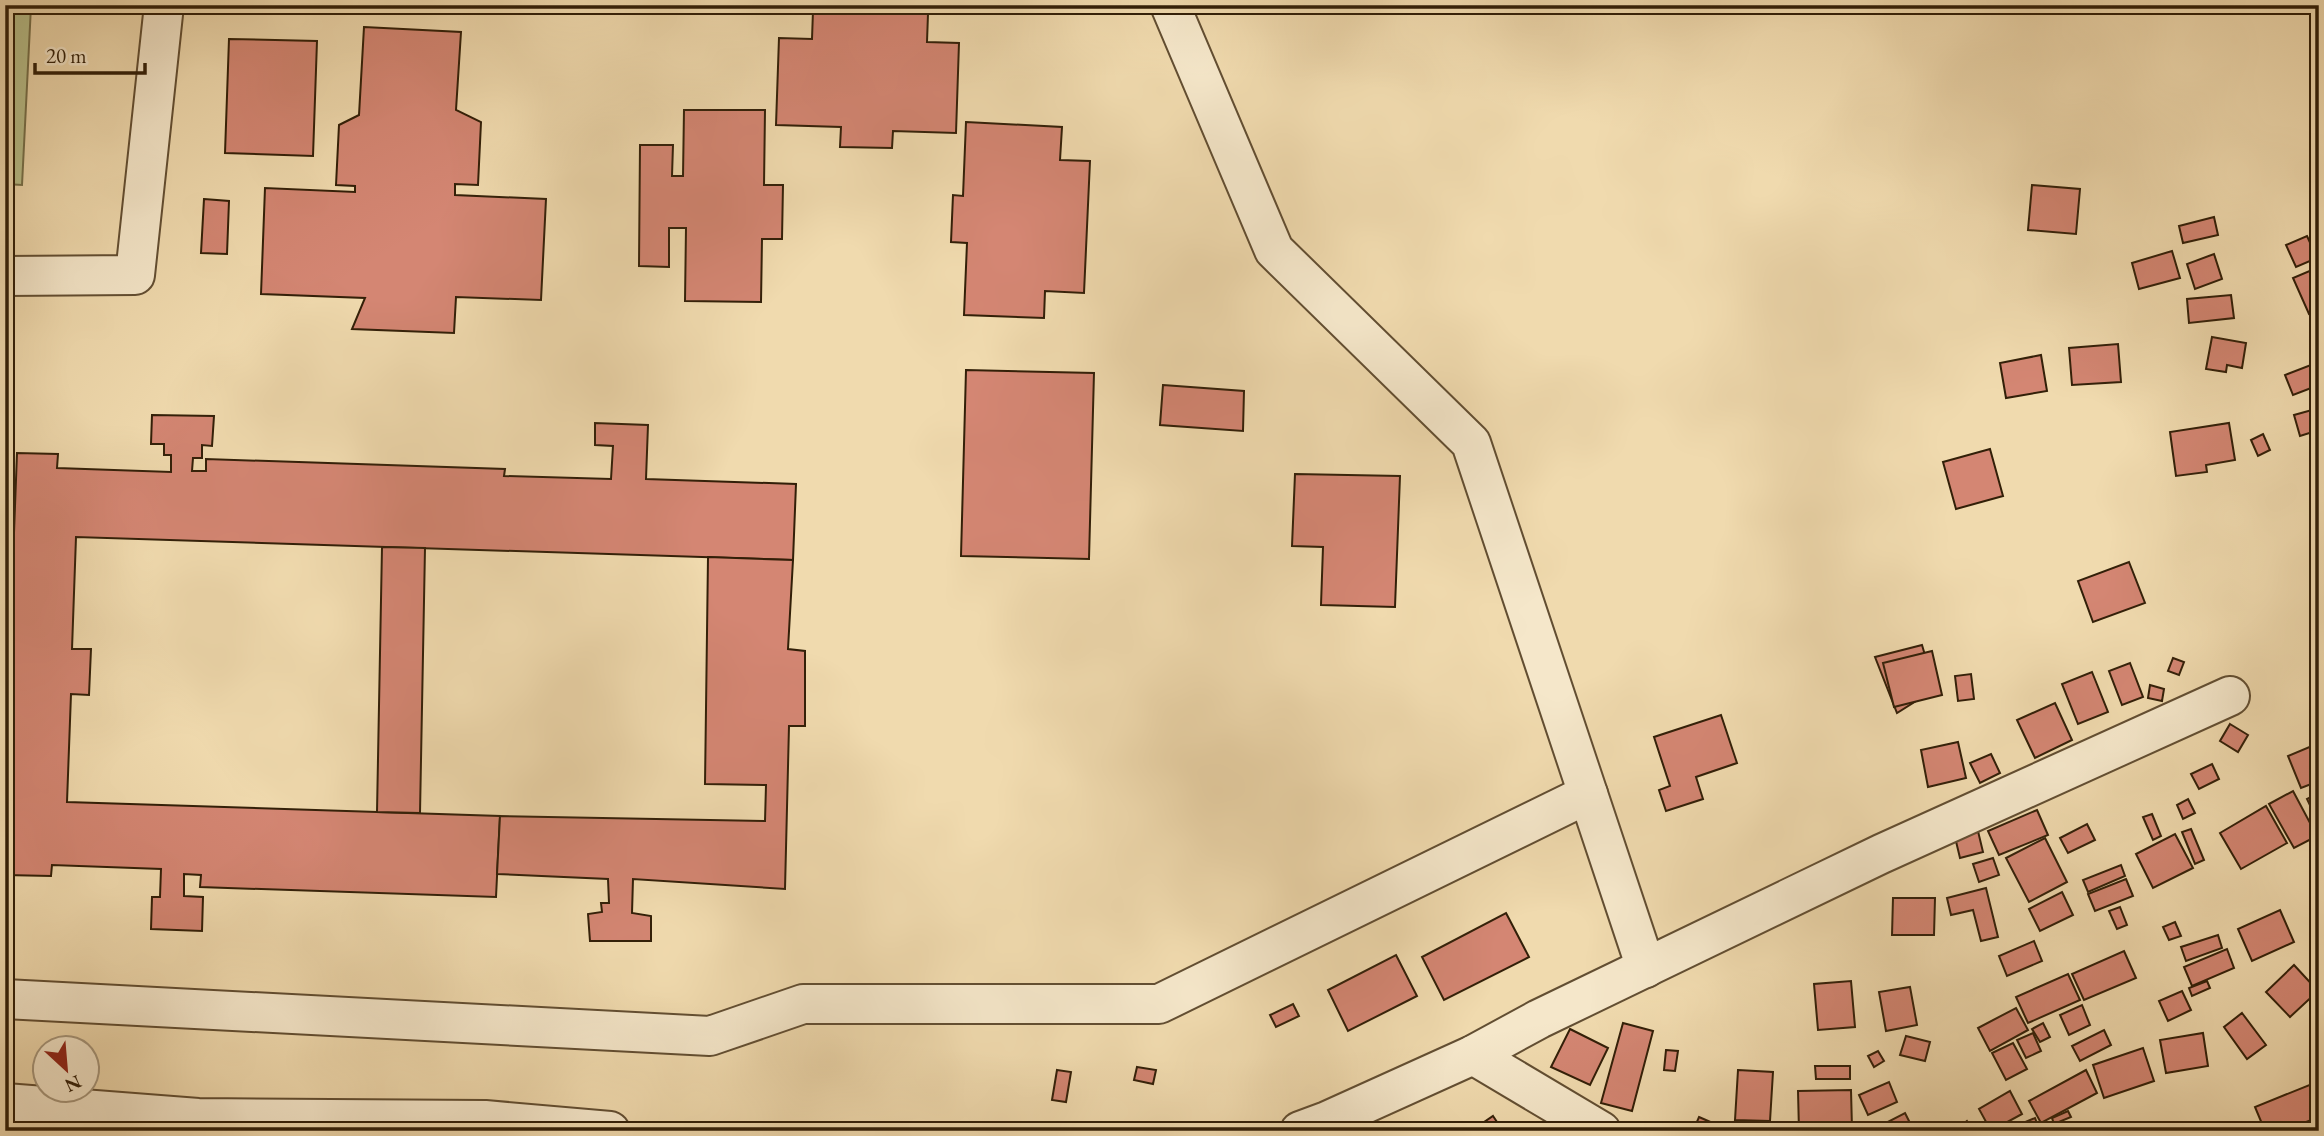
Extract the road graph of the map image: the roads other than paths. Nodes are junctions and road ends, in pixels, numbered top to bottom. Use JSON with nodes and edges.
{"nodes":[{"id":1,"x":164,"y":5,"type":"edge"},
{"id":2,"x":1170,"y":5,"type":"edge"},
{"id":3,"x":5,"y":276,"type":"edge"},
{"id":4,"x":2230,"y":696,"type":"dead end"},
{"id":5,"x":1588,"y":794,"type":"junction"},
{"id":6,"x":1646,"y":968,"type":"junction"},
{"id":7,"x":5,"y":999,"type":"edge"},
{"id":8,"x":1473,"y":1055,"type":"junction"},
{"id":9,"x":5,"y":1103,"type":"edge"},
{"id":10,"x":201,"y":1124,"type":"edge"},
{"id":11,"x":610,"y":1131,"type":"edge"},
{"id":12,"x":1300,"y":1131,"type":"edge"},
{"id":13,"x":1601,"y":1131,"type":"edge"}],
"edges":[{"from":1,"to":3,"type":"street"},
{"from":2,"to":5,"type":"street"},
{"from":4,"to":6,"type":"street"},
{"from":5,"to":6,"type":"street"},
{"from":5,"to":7,"type":"street"},
{"from":6,"to":8,"type":"street"},
{"from":8,"to":12,"type":"street"},
{"from":8,"to":13,"type":"street"},
{"from":9,"to":10,"type":"street"},
{"from":10,"to":11,"type":"street"}]}
